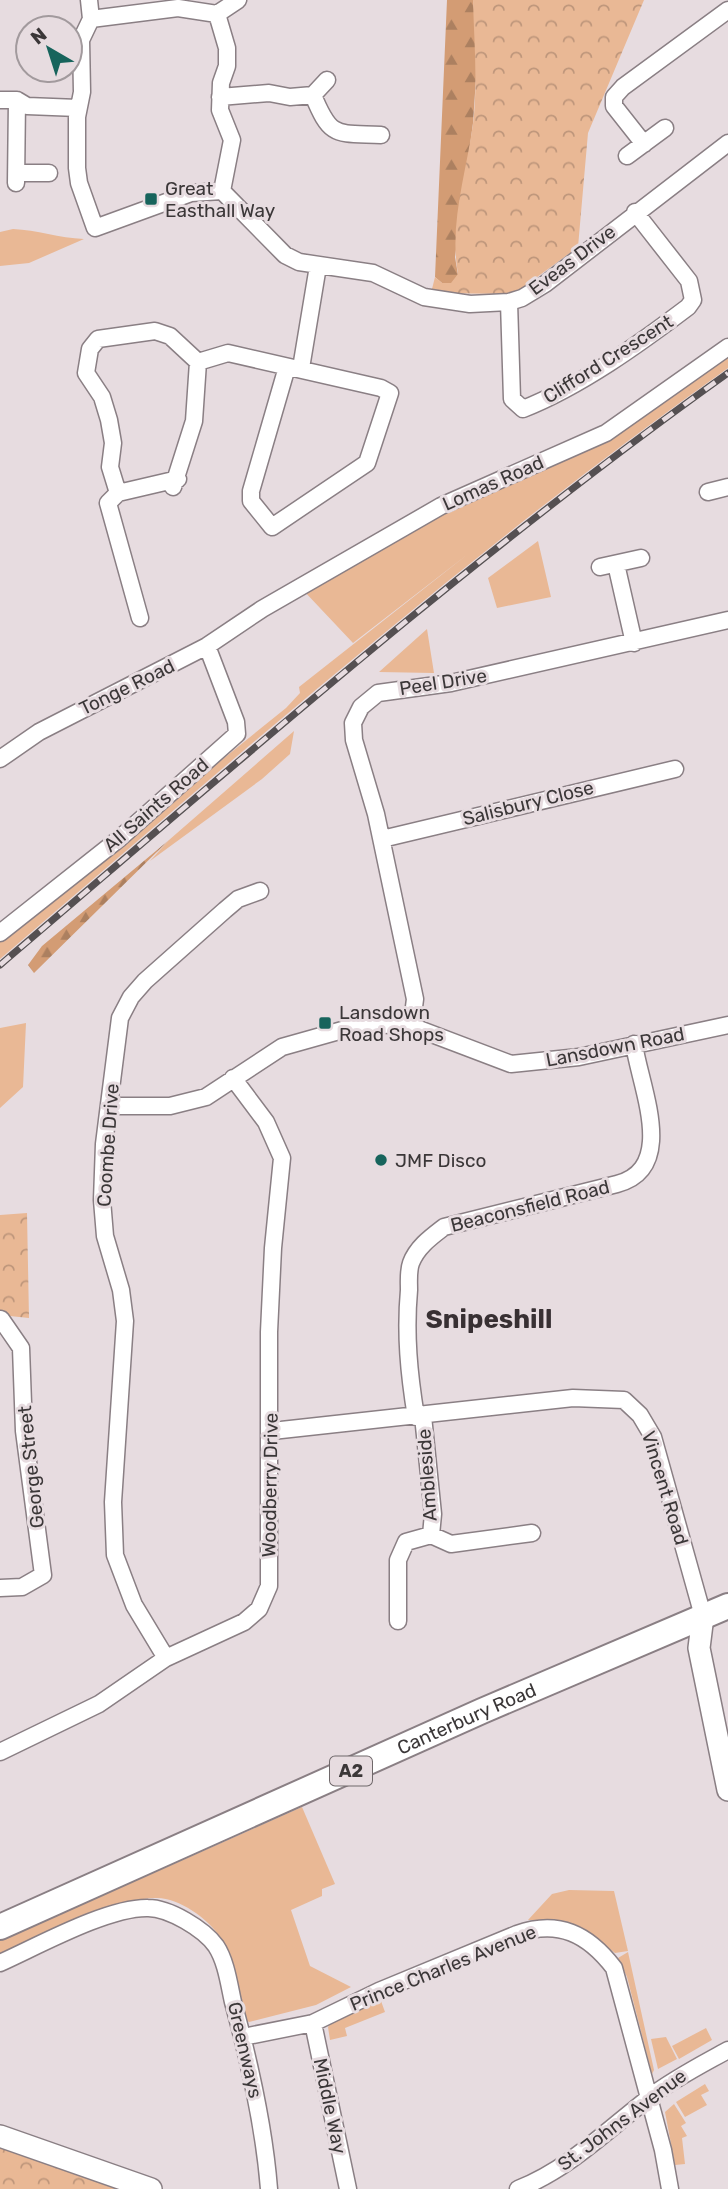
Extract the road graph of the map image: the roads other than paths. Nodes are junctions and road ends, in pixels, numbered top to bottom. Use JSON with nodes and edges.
{"nodes":[{"id":1,"x":89,"y":0,"type":"edge"},
{"id":2,"x":238,"y":0,"type":"edge"},
{"id":3,"x":728,"y":9,"type":"edge"},
{"id":4,"x":217,"y":14,"type":"junction"},
{"id":5,"x":91,"y":19,"type":"junction"},
{"id":6,"x":327,"y":80,"type":"dead end"},
{"id":7,"x":313,"y":95,"type":"junction"},
{"id":8,"x":219,"y":97,"type":"junction"},
{"id":9,"x":8,"y":100,"type":"edge"},
{"id":10,"x":78,"y":108,"type":"junction"},
{"id":11,"x":665,"y":128,"type":"dead end"},
{"id":12,"x":380,"y":135,"type":"dead end"},
{"id":13,"x":728,"y":143,"type":"edge"},
{"id":14,"x":644,"y":144,"type":"junction"},
{"id":15,"x":627,"y":156,"type":"dead end"},
{"id":16,"x":49,"y":173,"type":"dead end"},
{"id":17,"x":222,"y":191,"type":"junction"},
{"id":18,"x":635,"y":212,"type":"junction"},
{"id":19,"x":318,"y":266,"type":"junction"},
{"id":20,"x":509,"y":302,"type":"junction"},
{"id":21,"x":728,"y":347,"type":"edge"},
{"id":22,"x":198,"y":362,"type":"junction"},
{"id":23,"x":294,"y":367,"type":"junction"},
{"id":24,"x":118,"y":493,"type":"junction"},
{"id":25,"x":641,"y":558,"type":"dead end"},
{"id":26,"x":254,"y":614,"type":"joint"},
{"id":27,"x":139,"y":618,"type":"dead end"},
{"id":28,"x":728,"y":620,"type":"edge"},
{"id":29,"x":634,"y":643,"type":"junction"},
{"id":30,"x":207,"y":646,"type":"junction"},
{"id":31,"x":0,"y":759,"type":"edge"},
{"id":32,"x":675,"y":769,"type":"dead end"},
{"id":33,"x":382,"y":839,"type":"junction"},
{"id":34,"x":260,"y":891,"type":"dead end"},
{"id":35,"x":0,"y":933,"type":"edge"},
{"id":36,"x":403,"y":1023,"type":"junction"},
{"id":37,"x":728,"y":1025,"type":"edge"},
{"id":38,"x":634,"y":1044,"type":"junction"},
{"id":39,"x":233,"y":1078,"type":"junction"},
{"id":40,"x":109,"y":1106,"type":"junction"},
{"id":41,"x":1,"y":1320,"type":"edge"},
{"id":42,"x":419,"y":1416,"type":"junction"},
{"id":43,"x":272,"y":1431,"type":"junction"},
{"id":44,"x":532,"y":1533,"type":"dead end"},
{"id":45,"x":430,"y":1535,"type":"junction"},
{"id":46,"x":0,"y":1588,"type":"edge"},
{"id":47,"x":728,"y":1606,"type":"edge"},
{"id":48,"x":703,"y":1616,"type":"junction"},
{"id":49,"x":398,"y":1621,"type":"dead end"},
{"id":50,"x":166,"y":1658,"type":"junction"},
{"id":51,"x":0,"y":1752,"type":"edge"},
{"id":52,"x":728,"y":1790,"type":"edge"},
{"id":53,"x":0,"y":1927,"type":"edge"},
{"id":54,"x":0,"y":1963,"type":"edge"},
{"id":55,"x":313,"y":2024,"type":"junction"},
{"id":56,"x":243,"y":2037,"type":"junction"},
{"id":57,"x":727,"y":2051,"type":"edge"},
{"id":58,"x":650,"y":2097,"type":"junction"},
{"id":59,"x":0,"y":2136,"type":"edge"},
{"id":60,"x":151,"y":2189,"type":"edge"},
{"id":61,"x":269,"y":2189,"type":"edge"},
{"id":62,"x":348,"y":2189,"type":"edge"},
{"id":63,"x":518,"y":2189,"type":"edge"},
{"id":64,"x":670,"y":2189,"type":"edge"}],
"edges":[{"from":1,"to":5,"type":"street"},
{"from":2,"to":4,"type":"street"},
{"from":3,"to":14,"type":"street"},
{"from":4,"to":5,"type":"street"},
{"from":4,"to":8,"type":"street"},
{"from":5,"to":10,"type":"street"},
{"from":6,"to":7,"type":"street"},
{"from":7,"to":8,"type":"street"},
{"from":7,"to":12,"type":"street"},
{"from":8,"to":17,"type":"street"},
{"from":9,"to":10,"type":"street"},
{"from":9,"to":16,"type":"street"},
{"from":10,"to":17,"type":"street"},
{"from":11,"to":14,"type":"street"},
{"from":13,"to":18,"type":"street","name":"Eveas Drive"},
{"from":14,"to":15,"type":"street"},
{"from":17,"to":19,"type":"street","name":"Eveas Drive"},
{"from":18,"to":20,"type":"street","name":"Eveas Drive"},
{"from":18,"to":20,"type":"street","name":"Clifford Crescent"},
{"from":19,"to":20,"type":"street","name":"Eveas Drive"},
{"from":19,"to":23,"type":"street"},
{"from":21,"to":26,"type":"street","name":"Lomas Road"},
{"from":22,"to":23,"type":"street"},
{"from":22,"to":24,"type":"street"},
{"from":22,"to":24,"type":"street"},
{"from":23,"to":23,"type":"street"},
{"from":24,"to":27,"type":"street"},
{"from":25,"to":29,"type":"street"},
{"from":26,"to":30,"type":"street","name":"Tonge Road"},
{"from":28,"to":29,"type":"street","name":"Peel Drive"},
{"from":29,"to":33,"type":"street","name":"Peel Drive"},
{"from":30,"to":31,"type":"street","name":"Tonge Road"},
{"from":30,"to":35,"type":"street","name":"All Saints Road"},
{"from":32,"to":33,"type":"street","name":"Salisbury Close"},
{"from":33,"to":36,"type":"street","name":"Peel Drive"},
{"from":34,"to":40,"type":"street","name":"Coombe Drive"},
{"from":36,"to":38,"type":"street","name":"Lansdown Road"},
{"from":36,"to":39,"type":"street","name":"Lansdown Road"},
{"from":37,"to":38,"type":"street","name":"Lansdown Road"},
{"from":38,"to":42,"type":"street","name":"Beaconsfield Road"},
{"from":39,"to":40,"type":"street","name":"Lansdown Road"},
{"from":39,"to":43,"type":"street","name":"Woodberry Drive"},
{"from":40,"to":50,"type":"street","name":"Coombe Drive"},
{"from":41,"to":46,"type":"street","name":"George Street"},
{"from":42,"to":43,"type":"street","name":"Vincent Road"},
{"from":42,"to":45,"type":"street","name":"Ambleside"},
{"from":42,"to":48,"type":"street","name":"Vincent Road"},
{"from":43,"to":50,"type":"street","name":"Woodberry Drive"},
{"from":44,"to":45,"type":"street","name":"Ambleside"},
{"from":45,"to":49,"type":"street","name":"Ambleside"},
{"from":47,"to":48,"type":"main road","number":"A2"},
{"from":48,"to":52,"type":"street"},
{"from":48,"to":53,"type":"main road","name":"Canterbury Road","number":"A2"},
{"from":50,"to":51,"type":"street","name":"Woodberry Drive"},
{"from":54,"to":56,"type":"street","name":"Greenways"},
{"from":55,"to":56,"type":"street","name":"Prince Charles Avenue"},
{"from":55,"to":58,"type":"street","name":"Prince Charles Avenue"},
{"from":55,"to":62,"type":"street","name":"Middle Way"},
{"from":56,"to":61,"type":"street","name":"Greenways"},
{"from":57,"to":58,"type":"street","name":"St. Johns Avenue"},
{"from":58,"to":63,"type":"street","name":"St. Johns Avenue"},
{"from":58,"to":64,"type":"street","name":"Prince Charles Avenue"},
{"from":59,"to":60,"type":"street"}]}
